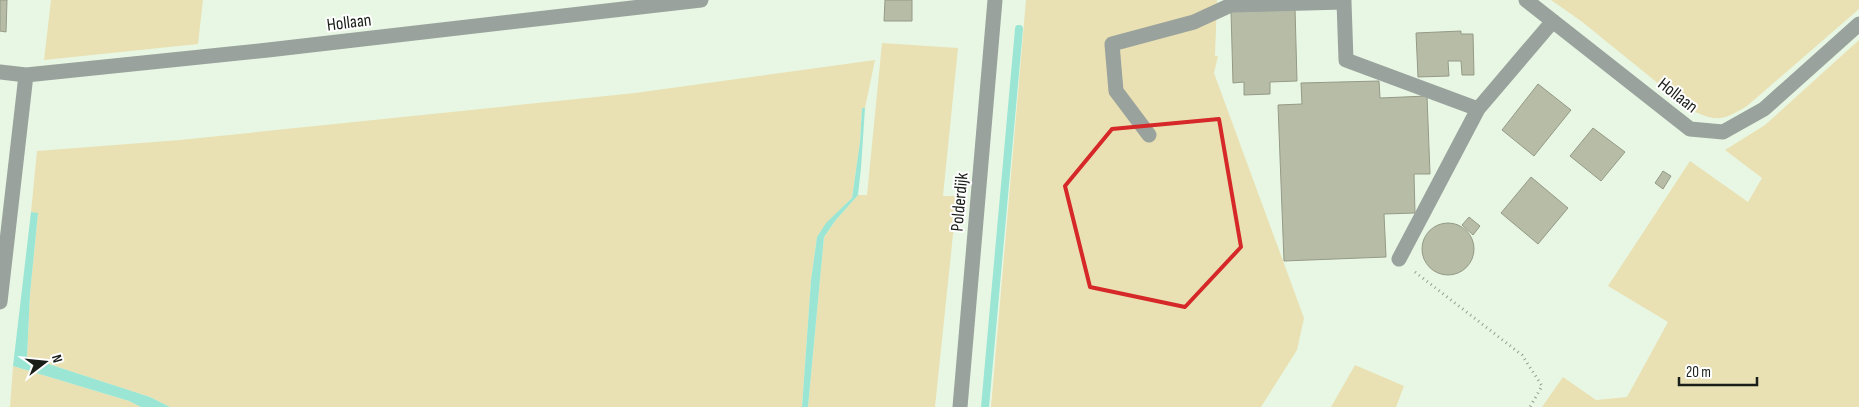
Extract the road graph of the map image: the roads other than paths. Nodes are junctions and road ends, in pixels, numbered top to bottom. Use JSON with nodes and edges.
{"nodes":[{"id":1,"x":701,"y":0,"type":"edge"},
{"id":2,"x":995,"y":0,"type":"edge"},
{"id":3,"x":1526,"y":0,"type":"edge"},
{"id":4,"x":1344,"y":1,"type":"edge"},
{"id":5,"x":1553,"y":21,"type":"junction"},
{"id":6,"x":1859,"y":24,"type":"edge"},
{"id":7,"x":0,"y":72,"type":"edge"},
{"id":8,"x":26,"y":75,"type":"junction"},
{"id":9,"x":1478,"y":108,"type":"junction"},
{"id":10,"x":1148,"y":135,"type":"dead end"},
{"id":11,"x":1399,"y":259,"type":"road end"},
{"id":12,"x":0,"y":302,"type":"edge"},
{"id":13,"x":960,"y":407,"type":"edge"}],
"edges":[{"from":1,"to":8,"type":"street","name":"Hollaan"},
{"from":2,"to":13,"type":"street","name":"Polderdijk"},
{"from":3,"to":5,"type":"street","name":"Hollaan"},
{"from":4,"to":9,"type":"street"},
{"from":4,"to":10,"type":"street"},
{"from":5,"to":6,"type":"street","name":"Hollaan"},
{"from":5,"to":9,"type":"street"},
{"from":7,"to":8,"type":"street","name":"Hollaan"},
{"from":8,"to":12,"type":"street"},
{"from":9,"to":11,"type":"street"}]}
